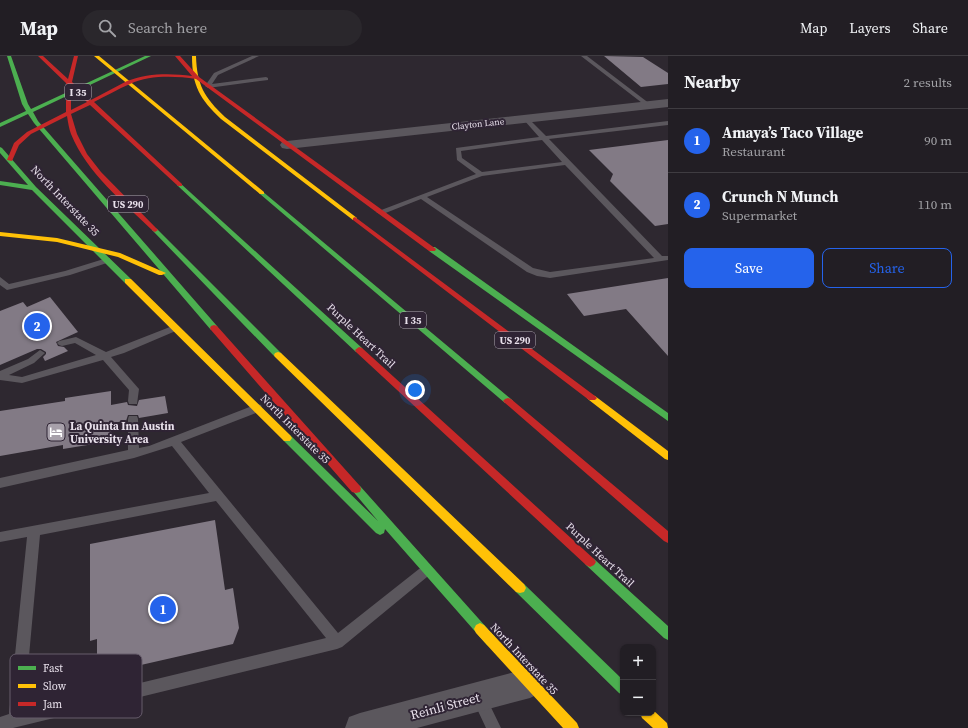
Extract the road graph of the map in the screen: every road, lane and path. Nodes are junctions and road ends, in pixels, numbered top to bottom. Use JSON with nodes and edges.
{"nodes":[{"id":1,"x":9,"y":56,"type":"edge"},
{"id":2,"x":45,"y":56,"type":"edge"},
{"id":3,"x":76,"y":56,"type":"edge"},
{"id":4,"x":96,"y":56,"type":"edge"},
{"id":5,"x":149,"y":56,"type":"edge"},
{"id":6,"x":177,"y":56,"type":"edge"},
{"id":7,"x":193,"y":56,"type":"edge"},
{"id":8,"x":256,"y":56,"type":"edge"},
{"id":9,"x":584,"y":56,"type":"edge"},
{"id":10,"x":32,"y":61,"type":"edge"},
{"id":11,"x":6,"y":73,"type":"dead end"},
{"id":12,"x":197,"y":78,"type":"junction"},
{"id":13,"x":266,"y":79,"type":"dead end"},
{"id":14,"x":208,"y":86,"type":"junction"},
{"id":15,"x":668,"y":103,"type":"edge"},
{"id":16,"x":648,"y":105,"type":"junction"},
{"id":17,"x":526,"y":119,"type":"junction"},
{"id":18,"x":668,"y":123,"type":"edge"},
{"id":19,"x":0,"y":125,"type":"edge"},
{"id":20,"x":544,"y":138,"type":"junction"},
{"id":21,"x":287,"y":145,"type":"junction"},
{"id":22,"x":0,"y":149,"type":"edge"},
{"id":23,"x":10,"y":160,"type":"junction"},
{"id":24,"x":567,"y":163,"type":"junction"},
{"id":25,"x":481,"y":174,"type":"junction"},
{"id":26,"x":0,"y":183,"type":"edge"},
{"id":27,"x":34,"y":188,"type":"junction"},
{"id":28,"x":421,"y":196,"type":"junction"},
{"id":29,"x":380,"y":212,"type":"junction"},
{"id":30,"x":0,"y":234,"type":"edge"},
{"id":31,"x":664,"y":259,"type":"edge"},
{"id":32,"x":107,"y":260,"type":"junction"},
{"id":33,"x":0,"y":280,"type":"edge"},
{"id":34,"x":4,"y":289,"type":"edge"},
{"id":35,"x":196,"y":294,"type":"dead end"},
{"id":36,"x":215,"y":306,"type":"dead end"},
{"id":37,"x":246,"y":326,"type":"junction"},
{"id":38,"x":176,"y":328,"type":"junction"},
{"id":39,"x":64,"y":346,"type":"dead end"},
{"id":40,"x":42,"y":356,"type":"dead end"},
{"id":41,"x":105,"y":356,"type":"junction"},
{"id":42,"x":0,"y":376,"type":"edge"},
{"id":43,"x":133,"y":401,"type":"dead end"},
{"id":44,"x":257,"y":408,"type":"junction"},
{"id":45,"x":668,"y":418,"type":"edge"},
{"id":46,"x":133,"y":419,"type":"dead end"},
{"id":47,"x":174,"y":441,"type":"junction"},
{"id":48,"x":134,"y":454,"type":"junction"},
{"id":49,"x":668,"y":456,"type":"edge"},
{"id":50,"x":0,"y":483,"type":"edge"},
{"id":51,"x":218,"y":496,"type":"junction"},
{"id":52,"x":34,"y":531,"type":"junction"},
{"id":53,"x":0,"y":537,"type":"edge"},
{"id":54,"x":668,"y":538,"type":"edge"},
{"id":55,"x":423,"y":573,"type":"junction"},
{"id":56,"x":668,"y":634,"type":"edge"},
{"id":57,"x":491,"y":641,"type":"junction"},
{"id":58,"x":336,"y":642,"type":"junction"},
{"id":59,"x":22,"y":654,"type":"edge"},
{"id":60,"x":530,"y":684,"type":"junction"},
{"id":61,"x":620,"y":686,"type":"edge"},
{"id":62,"x":142,"y":689,"type":"edge"},
{"id":63,"x":478,"y":697,"type":"junction"},
{"id":64,"x":650,"y":716,"type":"edge"},
{"id":65,"x":24,"y":718,"type":"edge"},
{"id":66,"x":16,"y":720,"type":"joint"},
{"id":67,"x":0,"y":724,"type":"edge"},
{"id":68,"x":360,"y":728,"type":"edge"},
{"id":69,"x":494,"y":728,"type":"edge"},
{"id":70,"x":572,"y":728,"type":"edge"},
{"id":71,"x":662,"y":728,"type":"edge"}],
"edges":[{"from":1,"to":57,"type":"main road"},
{"from":2,"to":10,"type":"main road"},
{"from":3,"to":37,"type":"main road","number":"US 290"},
{"from":4,"to":54,"type":"main road","number":"I 35"},
{"from":5,"to":19,"type":"main road"},
{"from":6,"to":12,"type":"main road"},
{"from":7,"to":12,"type":"main road"},
{"from":7,"to":49,"type":"main road","number":"US 290"},
{"from":8,"to":14,"type":"lane"},
{"from":9,"to":16,"type":"lane"},
{"from":10,"to":11,"type":"main road"},
{"from":10,"to":56,"type":"main road","name":"Purple Heart Trail","number":"I 35"},
{"from":12,"to":14,"type":"main road"},
{"from":12,"to":23,"type":"main road"},
{"from":13,"to":14,"type":"lane"},
{"from":14,"to":21,"type":"main road"},
{"from":15,"to":16,"type":"street","name":"Clayton Lane"},
{"from":16,"to":17,"type":"street","name":"Clayton Lane"},
{"from":17,"to":20,"type":"lane"},
{"from":17,"to":21,"type":"street","name":"Clayton Lane"},
{"from":18,"to":20,"type":"lane"},
{"from":20,"to":24,"type":"lane"},
{"from":20,"to":25,"type":"lane"},
{"from":21,"to":29,"type":"main road"},
{"from":22,"to":23,"type":"main road","name":"North Interstate 35"},
{"from":23,"to":27,"type":"main road","name":"North Interstate 35"},
{"from":24,"to":25,"type":"lane"},
{"from":24,"to":31,"type":"lane"},
{"from":25,"to":28,"type":"lane"},
{"from":26,"to":27,"type":"main road"},
{"from":27,"to":32,"type":"main road","name":"North Interstate 35"},
{"from":28,"to":29,"type":"lane"},
{"from":28,"to":31,"type":"lane"},
{"from":29,"to":45,"type":"main road"},
{"from":30,"to":35,"type":"main road"},
{"from":32,"to":34,"type":"lane"},
{"from":32,"to":38,"type":"main road","name":"North Interstate 35"},
{"from":33,"to":34,"type":"lane"},
{"from":36,"to":37,"type":"main road"},
{"from":37,"to":61,"type":"main road","number":"US 290"},
{"from":38,"to":41,"type":"lane"},
{"from":38,"to":44,"type":"main road","name":"North Interstate 35"},
{"from":39,"to":41,"type":"lane"},
{"from":40,"to":42,"type":"lane"},
{"from":41,"to":42,"type":"lane"},
{"from":41,"to":43,"type":"lane"},
{"from":44,"to":47,"type":"lane"},
{"from":44,"to":55,"type":"main road","name":"North Interstate 35"},
{"from":46,"to":48,"type":"lane"},
{"from":47,"to":48,"type":"lane"},
{"from":47,"to":51,"type":"lane"},
{"from":48,"to":50,"type":"lane"},
{"from":51,"to":52,"type":"lane"},
{"from":51,"to":58,"type":"lane"},
{"from":52,"to":53,"type":"lane"},
{"from":52,"to":59,"type":"lane"},
{"from":55,"to":57,"type":"main road","name":"North Interstate 35"},
{"from":55,"to":58,"type":"lane"},
{"from":57,"to":60,"type":"main road","name":"North Interstate 35"},
{"from":58,"to":62,"type":"lane"},
{"from":60,"to":63,"type":"street","name":"Reinli Street"},
{"from":60,"to":70,"type":"main road","name":"North Interstate 35"},
{"from":63,"to":68,"type":"street","name":"Reinli Street"},
{"from":63,"to":69,"type":"lane"},
{"from":64,"to":71,"type":"main road"},
{"from":65,"to":66,"type":"lane"},
{"from":66,"to":67,"type":"lane"}]}
